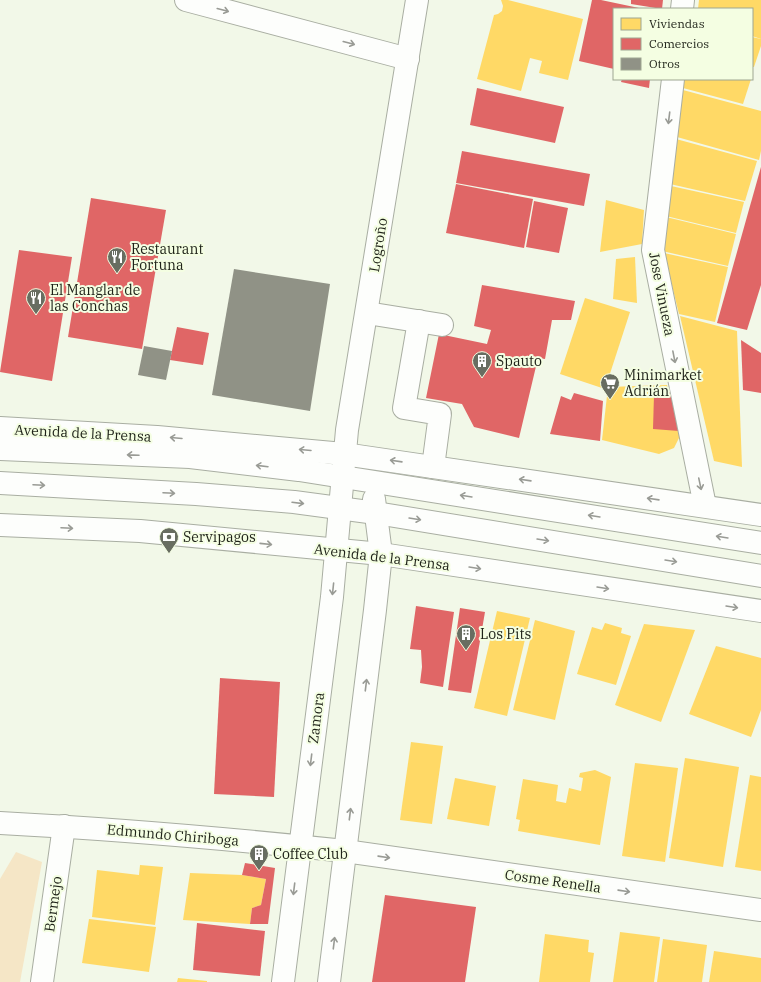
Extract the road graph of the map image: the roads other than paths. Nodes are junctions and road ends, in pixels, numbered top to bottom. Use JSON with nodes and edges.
{"nodes":[{"id":1,"x":186,"y":0,"type":"edge"},
{"id":2,"x":417,"y":0,"type":"edge"},
{"id":3,"x":408,"y":59,"type":"junction"},
{"id":4,"x":673,"y":80,"type":"edge"},
{"id":5,"x":367,"y":313,"type":"junction"},
{"id":6,"x":419,"y":321,"type":"junction"},
{"id":7,"x":442,"y":325,"type":"dead end"},
{"id":8,"x":0,"y":428,"type":"edge"},
{"id":9,"x":0,"y":449,"type":"edge"},
{"id":10,"x":344,"y":454,"type":"junction"},
{"id":11,"x":433,"y":467,"type":"junction"},
{"id":12,"x":342,"y":476,"type":"junction"},
{"id":13,"x":370,"y":480,"type":"junction"},
{"id":14,"x":0,"y":483,"type":"edge"},
{"id":15,"x":705,"y":506,"type":"junction"},
{"id":16,"x":340,"y":508,"type":"junction"},
{"id":17,"x":376,"y":512,"type":"junction"},
{"id":18,"x":761,"y":515,"type":"edge"},
{"id":19,"x":0,"y":525,"type":"edge"},
{"id":20,"x":761,"y":543,"type":"edge"},
{"id":21,"x":337,"y":550,"type":"junction"},
{"id":22,"x":381,"y":554,"type":"junction"},
{"id":23,"x":761,"y":576,"type":"edge"},
{"id":24,"x":761,"y":611,"type":"edge"},
{"id":25,"x":0,"y":823,"type":"edge"},
{"id":26,"x":64,"y":826,"type":"junction"},
{"id":27,"x":300,"y":846,"type":"junction"},
{"id":28,"x":346,"y":851,"type":"junction"},
{"id":29,"x":761,"y":910,"type":"edge"},
{"id":30,"x":42,"y":982,"type":"edge"},
{"id":31,"x":283,"y":982,"type":"edge"},
{"id":32,"x":329,"y":982,"type":"edge"}],
"edges":[{"from":1,"to":3,"type":"street","one_way":true},
{"from":2,"to":3,"type":"street","name":"Logroño"},
{"from":3,"to":5,"type":"street","name":"Logroño"},
{"from":4,"to":15,"type":"street","name":"Jose Vinueza","one_way":true},
{"from":5,"to":6,"type":"street"},
{"from":5,"to":10,"type":"street","name":"Logroño"},
{"from":6,"to":7,"type":"street"},
{"from":6,"to":11,"type":"street"},
{"from":10,"to":8,"type":"street","name":"Avenida de la Prensa","one_way":true},
{"from":12,"to":9,"type":"street","one_way":true},
{"from":11,"to":10,"type":"street","name":"Avenida de la Prensa","one_way":true},
{"from":10,"to":12,"type":"street","name":"Zamora"},
{"from":10,"to":13,"type":"street"},
{"from":15,"to":11,"type":"street","name":"Avenida de la Prensa","one_way":true},
{"from":12,"to":13,"type":"street"},
{"from":12,"to":16,"type":"street","name":"Zamora"},
{"from":13,"to":17,"type":"street"},
{"from":20,"to":13,"type":"street","one_way":true},
{"from":14,"to":16,"type":"street","one_way":true},
{"from":15,"to":18,"type":"street","name":"Avenida de la Prensa"},
{"from":16,"to":17,"type":"street"},
{"from":16,"to":21,"type":"street","name":"Zamora"},
{"from":17,"to":22,"type":"street"},
{"from":17,"to":23,"type":"street","one_way":true},
{"from":19,"to":21,"type":"street","name":"Avenida de la Prensa","one_way":true},
{"from":21,"to":22,"type":"street","name":"Avenida de la Prensa"},
{"from":21,"to":27,"type":"street","name":"Zamora","one_way":true},
{"from":22,"to":24,"type":"street","name":"Avenida de la Prensa","one_way":true},
{"from":28,"to":22,"type":"street","one_way":true},
{"from":25,"to":26,"type":"street","name":"Edmundo Chiriboga"},
{"from":26,"to":27,"type":"street","name":"Edmundo Chiriboga"},
{"from":26,"to":30,"type":"street","name":"Bermejo"},
{"from":27,"to":28,"type":"street","name":"Edmundo Chiriboga"},
{"from":27,"to":31,"type":"street","name":"Zamora","one_way":true},
{"from":28,"to":29,"type":"street","name":"Cosme Renella","one_way":true},
{"from":32,"to":28,"type":"street","one_way":true}]}
